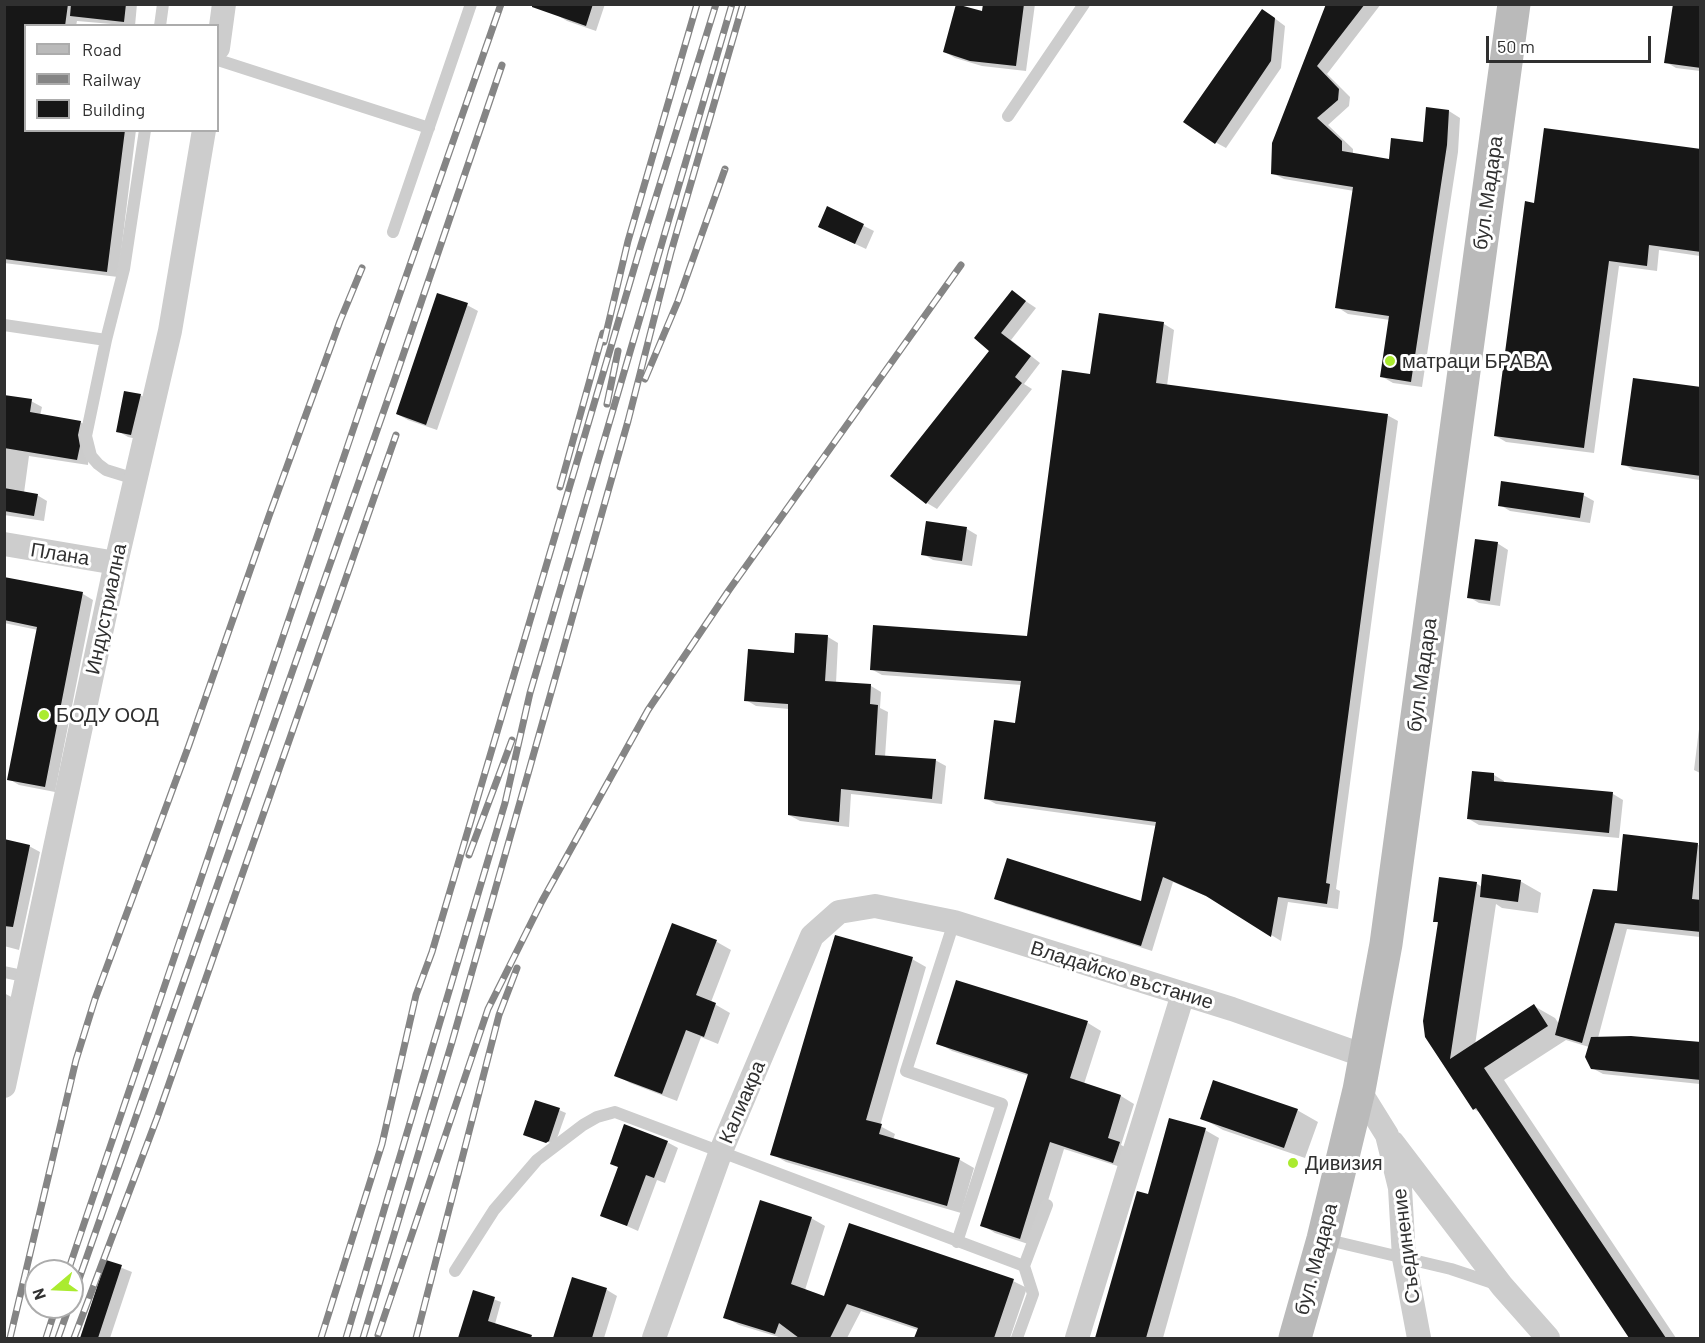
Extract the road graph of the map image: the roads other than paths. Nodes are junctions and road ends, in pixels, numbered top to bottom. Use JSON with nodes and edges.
{"nodes":[{"id":1,"x":163,"y":4,"type":"edge"},
{"id":2,"x":224,"y":4,"type":"edge"},
{"id":3,"x":471,"y":4,"type":"edge"},
{"id":4,"x":1084,"y":4,"type":"edge"},
{"id":5,"x":1514,"y":4,"type":"edge"},
{"id":6,"x":160,"y":24,"type":"edge"},
{"id":7,"x":219,"y":41,"type":"edge"},
{"id":8,"x":219,"y":60,"type":"edge"},
{"id":9,"x":1008,"y":116,"type":"dead end"},
{"id":10,"x":429,"y":128,"type":"junction"},
{"id":11,"x":145,"y":132,"type":"edge"},
{"id":12,"x":204,"y":132,"type":"edge"},
{"id":13,"x":393,"y":232,"type":"dead end"},
{"id":14,"x":4,"y":325,"type":"edge"},
{"id":15,"x":106,"y":340,"type":"junction"},
{"id":16,"x":135,"y":479,"type":"junction"},
{"id":17,"x":4,"y":544,"type":"edge"},
{"id":18,"x":116,"y":563,"type":"junction"},
{"id":19,"x":875,"y":906,"type":"joint"},
{"id":20,"x":954,"y":922,"type":"junction"},
{"id":21,"x":16,"y":974,"type":"edge"},
{"id":22,"x":1183,"y":994,"type":"junction"},
{"id":23,"x":1365,"y":1056,"type":"junction"},
{"id":24,"x":4,"y":1086,"type":"edge"},
{"id":25,"x":1359,"y":1089,"type":"junction"},
{"id":26,"x":1387,"y":1135,"type":"junction"},
{"id":27,"x":721,"y":1151,"type":"junction"},
{"id":28,"x":1047,"y":1205,"type":"dead end"},
{"id":29,"x":1323,"y":1239,"type":"junction"},
{"id":30,"x":957,"y":1242,"type":"junction"},
{"id":31,"x":1404,"y":1258,"type":"junction"},
{"id":32,"x":1024,"y":1266,"type":"junction"},
{"id":33,"x":455,"y":1270,"type":"dead end"},
{"id":34,"x":1502,"y":1286,"type":"junction"},
{"id":35,"x":654,"y":1338,"type":"edge"},
{"id":36,"x":1017,"y":1338,"type":"edge"},
{"id":37,"x":1077,"y":1338,"type":"edge"},
{"id":38,"x":1295,"y":1338,"type":"edge"},
{"id":39,"x":1419,"y":1338,"type":"edge"},
{"id":40,"x":1534,"y":1338,"type":"edge"},
{"id":41,"x":1548,"y":1338,"type":"edge"}],
"edges":[{"from":1,"to":6,"type":"lane"},
{"from":2,"to":7,"type":"street"},
{"from":3,"to":10,"type":"lane"},
{"from":4,"to":9,"type":"lane"},
{"from":5,"to":23,"type":"main road","name":"бул. Мадара"},
{"from":8,"to":10,"type":"lane"},
{"from":10,"to":13,"type":"lane"},
{"from":11,"to":15,"type":"lane"},
{"from":12,"to":16,"type":"street","name":"Индустриална"},
{"from":14,"to":15,"type":"lane"},
{"from":15,"to":16,"type":"lane"},
{"from":16,"to":18,"type":"street","name":"Индустриална"},
{"from":17,"to":18,"type":"street","name":"Плана"},
{"from":18,"to":21,"type":"street","name":"Индустриална"},
{"from":19,"to":20,"type":"street","name":"Владайско въстание"},
{"from":19,"to":27,"type":"street","name":"Калиакра"},
{"from":20,"to":22,"type":"street","name":"Владайско въстание"},
{"from":20,"to":30,"type":"lane"},
{"from":21,"to":24,"type":"street","name":"Индустриална"},
{"from":22,"to":23,"type":"street","name":"Владайско въстание"},
{"from":22,"to":37,"type":"street"},
{"from":23,"to":25,"type":"main road","name":"бул. Мадара"},
{"from":25,"to":26,"type":"street","name":"Съединение"},
{"from":25,"to":29,"type":"main road","name":"бул. Мадара"},
{"from":26,"to":31,"type":"street","name":"Съединение"},
{"from":26,"to":34,"type":"street"},
{"from":27,"to":30,"type":"lane"},
{"from":27,"to":33,"type":"lane"},
{"from":27,"to":35,"type":"street","name":"Калиакра"},
{"from":28,"to":32,"type":"lane"},
{"from":29,"to":31,"type":"lane"},
{"from":29,"to":38,"type":"main road","name":"бул. Мадара"},
{"from":30,"to":32,"type":"lane"},
{"from":31,"to":34,"type":"lane"},
{"from":31,"to":39,"type":"street","name":"Съединение"},
{"from":32,"to":36,"type":"lane"},
{"from":34,"to":40,"type":"street"},
{"from":34,"to":41,"type":"street"}]}
